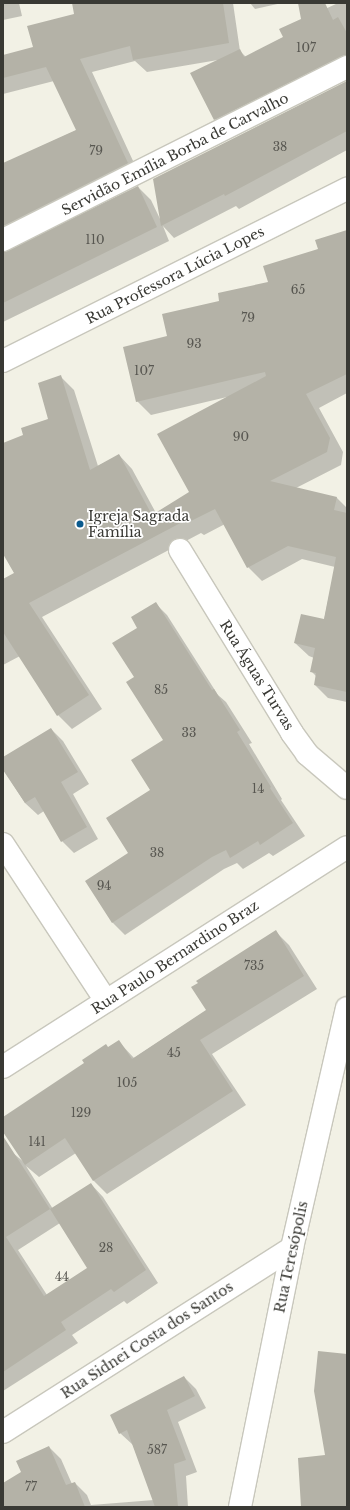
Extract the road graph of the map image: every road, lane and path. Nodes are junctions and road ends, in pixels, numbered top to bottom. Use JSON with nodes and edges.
{"nodes":[{"id":1,"x":347,"y":67,"type":"edge"},
{"id":2,"x":347,"y":189,"type":"edge"},
{"id":3,"x":3,"y":240,"type":"edge"},
{"id":4,"x":3,"y":361,"type":"edge"},
{"id":5,"x":180,"y":550,"type":"dead end"},
{"id":6,"x":347,"y":788,"type":"edge"},
{"id":7,"x":3,"y":844,"type":"edge"},
{"id":8,"x":347,"y":847,"type":"edge"},
{"id":9,"x":106,"y":1001,"type":"junction"},
{"id":10,"x":347,"y":1008,"type":"edge"},
{"id":11,"x":3,"y":1067,"type":"edge"},
{"id":12,"x":292,"y":1248,"type":"junction"},
{"id":13,"x":3,"y":1432,"type":"edge"},
{"id":14,"x":240,"y":1507,"type":"edge"}],
"edges":[{"from":1,"to":3,"type":"street","name":"Servidão Emília Borba de Carvalho"},
{"from":2,"to":4,"type":"street","name":"Rua Professora Lúcia Lopes"},
{"from":5,"to":6,"type":"street","name":"Rua Águas Turvas"},
{"from":7,"to":9,"type":"street"},
{"from":8,"to":9,"type":"street","name":"Rua Paulo Bernardino Braz"},
{"from":9,"to":11,"type":"street","name":"Rua Paulo Bernardino Braz"},
{"from":10,"to":12,"type":"street","name":"Rua Teresópolis"},
{"from":12,"to":13,"type":"street","name":"Rua Sidnei Costa dos Santos"},
{"from":12,"to":14,"type":"street","name":"Rua Teresópolis"}]}
